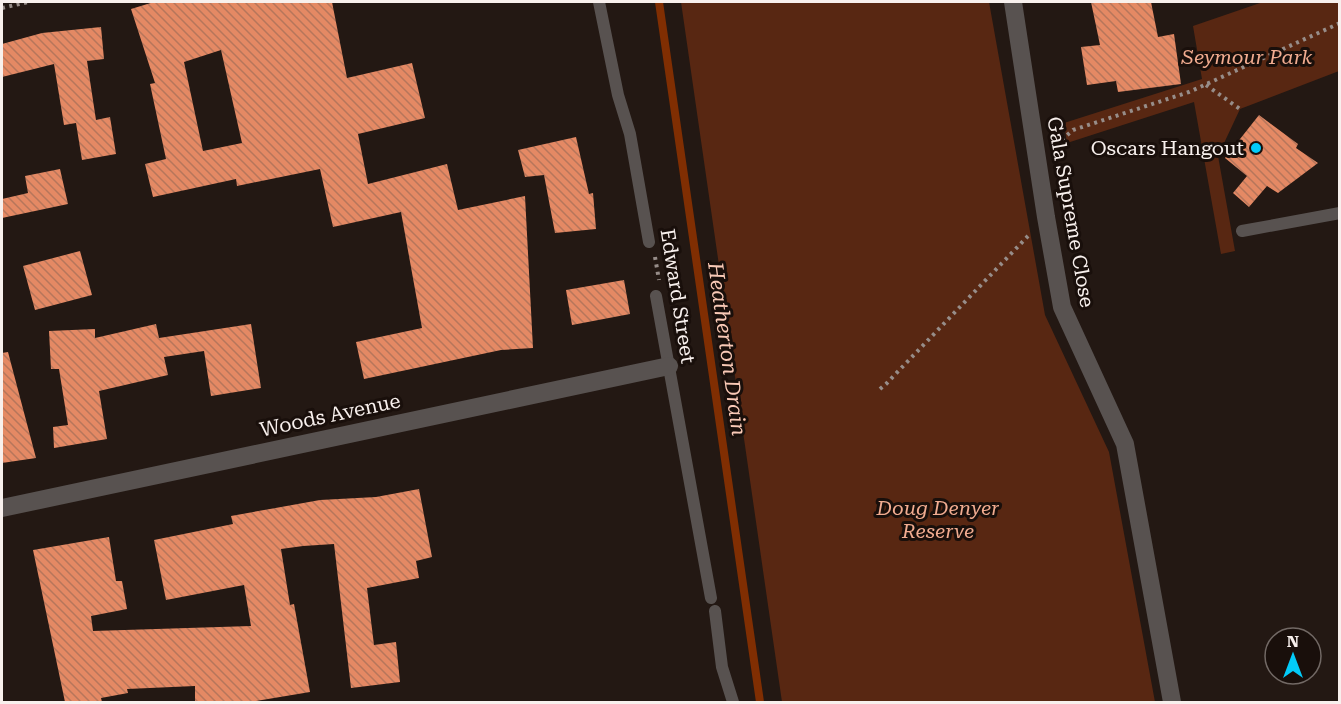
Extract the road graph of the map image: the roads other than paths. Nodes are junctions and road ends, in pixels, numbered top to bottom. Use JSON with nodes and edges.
{"nodes":[{"id":1,"x":599,"y":2,"type":"edge"},
{"id":2,"x":1013,"y":2,"type":"edge"},
{"id":3,"x":1340,"y":213,"type":"edge"},
{"id":4,"x":1242,"y":231,"type":"dead end"},
{"id":5,"x":649,"y":242,"type":"road end"},
{"id":6,"x":656,"y":296,"type":"road end"},
{"id":7,"x":669,"y":366,"type":"junction"},
{"id":8,"x":2,"y":508,"type":"edge"},
{"id":9,"x":711,"y":598,"type":"dead end"},
{"id":10,"x":715,"y":611,"type":"dead end"},
{"id":11,"x":733,"y":702,"type":"edge"},
{"id":12,"x":1172,"y":702,"type":"edge"}],
"edges":[{"from":1,"to":5,"type":"lane","name":"Edward Street"},
{"from":2,"to":12,"type":"street","name":"Gala Supreme Close"},
{"from":3,"to":4,"type":"lane"},
{"from":6,"to":7,"type":"lane","name":"Edward Street"},
{"from":7,"to":8,"type":"street","name":"Woods Avenue"},
{"from":7,"to":9,"type":"lane","name":"Edward Street"},
{"from":10,"to":11,"type":"lane"}]}
